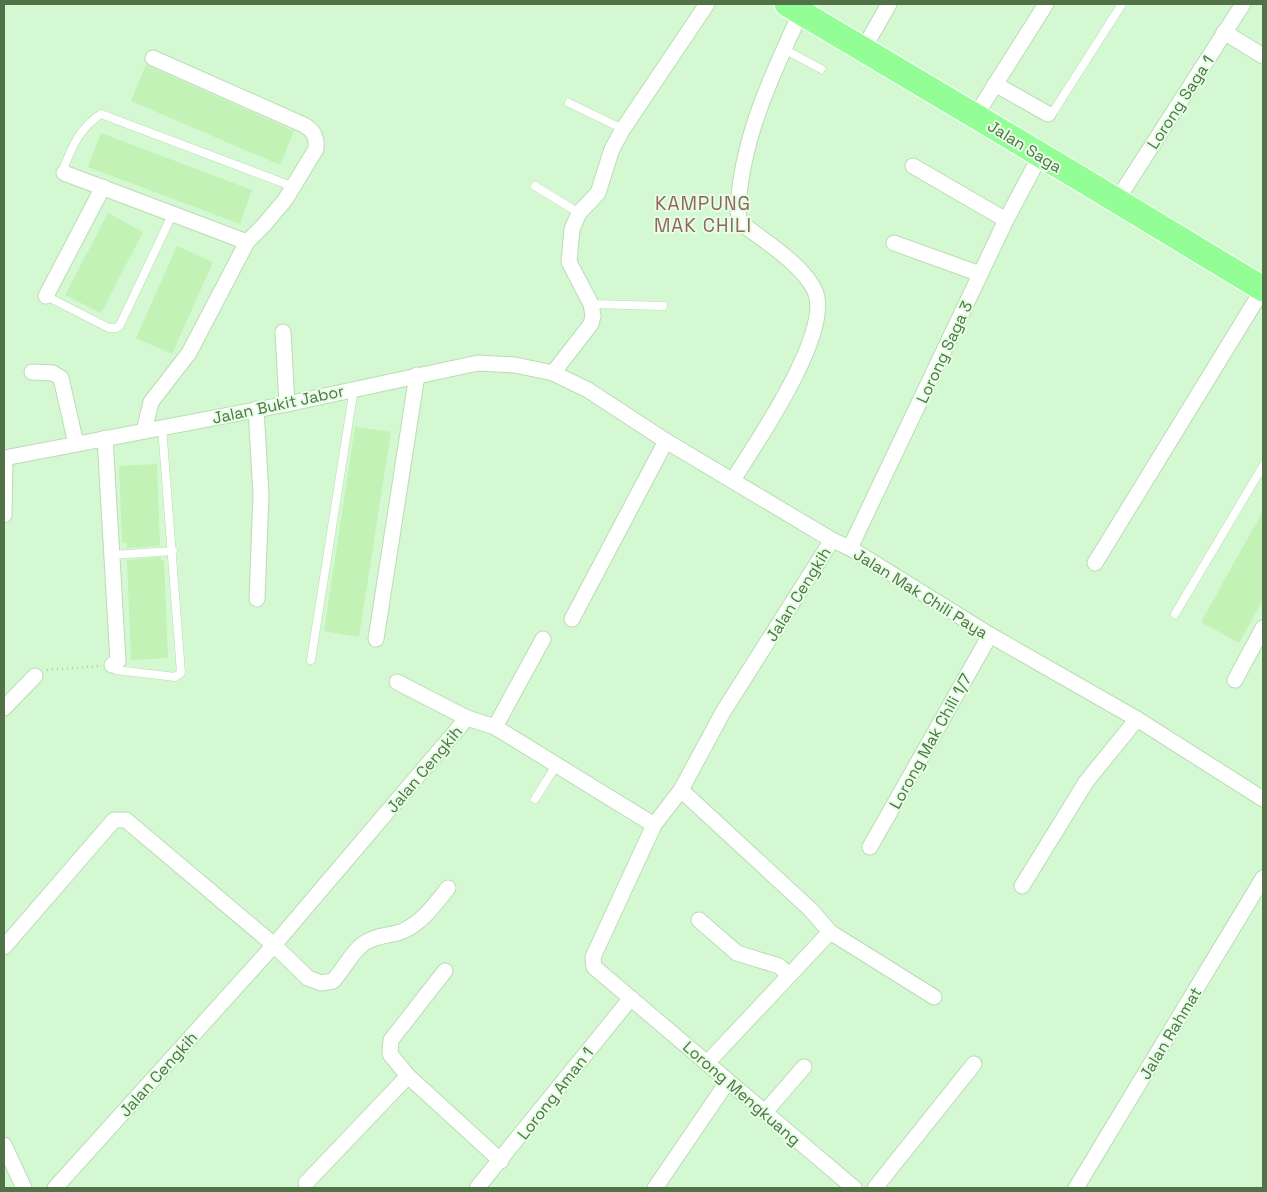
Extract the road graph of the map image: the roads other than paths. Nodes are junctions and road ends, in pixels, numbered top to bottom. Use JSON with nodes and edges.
{"nodes":[{"id":1,"x":706,"y":4,"type":"edge"},
{"id":2,"x":889,"y":4,"type":"edge"},
{"id":3,"x":1046,"y":4,"type":"edge"},
{"id":4,"x":1122,"y":4,"type":"edge"},
{"id":5,"x":1243,"y":4,"type":"edge"},
{"id":6,"x":794,"y":8,"type":"edge"},
{"id":7,"x":1224,"y":32,"type":"junction"},
{"id":8,"x":864,"y":48,"type":"junction"},
{"id":9,"x":784,"y":49,"type":"junction"},
{"id":10,"x":1263,"y":56,"type":"edge"},
{"id":11,"x":152,"y":58,"type":"dead end"},
{"id":12,"x":821,"y":69,"type":"dead end"},
{"id":13,"x":995,"y":84,"type":"junction"},
{"id":14,"x":569,"y":103,"type":"dead end"},
{"id":15,"x":1048,"y":114,"type":"joint"},
{"id":16,"x":976,"y":115,"type":"junction"},
{"id":17,"x":623,"y":129,"type":"junction"},
{"id":18,"x":1040,"y":156,"type":"junction"},
{"id":19,"x":913,"y":166,"type":"dead end"},
{"id":20,"x":64,"y":173,"type":"joint"},
{"id":21,"x":535,"y":186,"type":"dead end"},
{"id":22,"x":294,"y":187,"type":"junction"},
{"id":23,"x":103,"y":188,"type":"junction"},
{"id":24,"x":1117,"y":200,"type":"junction"},
{"id":25,"x":173,"y":213,"type":"junction"},
{"id":26,"x":579,"y":213,"type":"junction"},
{"id":27,"x":1006,"y":220,"type":"junction"},
{"id":28,"x":247,"y":242,"type":"junction"},
{"id":29,"x":894,"y":244,"type":"dead end"},
{"id":30,"x":980,"y":274,"type":"junction"},
{"id":31,"x":1263,"y":289,"type":"edge"},
{"id":32,"x":46,"y":296,"type":"joint"},
{"id":33,"x":591,"y":304,"type":"junction"},
{"id":34,"x":663,"y":306,"type":"dead end"},
{"id":35,"x":284,"y":332,"type":"dead end"},
{"id":36,"x":32,"y":372,"type":"dead end"},
{"id":37,"x":553,"y":373,"type":"junction"},
{"id":38,"x":417,"y":375,"type":"junction"},
{"id":39,"x":354,"y":388,"type":"junction"},
{"id":40,"x":287,"y":404,"type":"junction"},
{"id":41,"x":256,"y":409,"type":"junction"},
{"id":42,"x":162,"y":428,"type":"junction"},
{"id":43,"x":144,"y":431,"type":"junction"},
{"id":44,"x":105,"y":438,"type":"junction"},
{"id":45,"x":666,"y":441,"type":"junction"},
{"id":46,"x":76,"y":444,"type":"junction"},
{"id":47,"x":4,"y":458,"type":"edge"},
{"id":48,"x":1263,"y":466,"type":"edge"},
{"id":49,"x":733,"y":480,"type":"junction"},
{"id":50,"x":4,"y":515,"type":"edge"},
{"id":51,"x":832,"y":540,"type":"junction"},
{"id":52,"x":850,"y":548,"type":"junction"},
{"id":53,"x":173,"y":550,"type":"junction"},
{"id":54,"x":112,"y":555,"type":"junction"},
{"id":55,"x":1095,"y":563,"type":"dead end"},
{"id":56,"x":257,"y":599,"type":"dead end"},
{"id":57,"x":1174,"y":614,"type":"dead end"},
{"id":58,"x":572,"y":619,"type":"dead end"},
{"id":59,"x":1263,"y":628,"type":"edge"},
{"id":60,"x":990,"y":635,"type":"junction"},
{"id":61,"x":376,"y":639,"type":"dead end"},
{"id":62,"x":543,"y":639,"type":"dead end"},
{"id":63,"x":312,"y":660,"type":"dead end"},
{"id":64,"x":112,"y":665,"type":"joint"},
{"id":65,"x":34,"y":676,"type":"road end"},
{"id":66,"x":1234,"y":680,"type":"dead end"},
{"id":67,"x":397,"y":682,"type":"dead end"},
{"id":68,"x":4,"y":708,"type":"edge"},
{"id":69,"x":467,"y":718,"type":"junction"},
{"id":70,"x":1137,"y":719,"type":"junction"},
{"id":71,"x":495,"y":727,"type":"junction"},
{"id":72,"x":557,"y":764,"type":"junction"},
{"id":73,"x":681,"y":790,"type":"junction"},
{"id":74,"x":535,"y":799,"type":"dead end"},
{"id":75,"x":1263,"y":799,"type":"edge"},
{"id":76,"x":654,"y":826,"type":"junction"},
{"id":77,"x":870,"y":847,"type":"dead end"},
{"id":78,"x":1263,"y":878,"type":"edge"},
{"id":79,"x":1022,"y":886,"type":"dead end"},
{"id":80,"x":448,"y":888,"type":"dead end"},
{"id":81,"x":699,"y":920,"type":"dead end"},
{"id":82,"x":830,"y":932,"type":"junction"},
{"id":83,"x":274,"y":945,"type":"junction"},
{"id":84,"x":4,"y":947,"type":"edge"},
{"id":85,"x":445,"y":971,"type":"dead end"},
{"id":86,"x":789,"y":975,"type":"junction"},
{"id":87,"x":934,"y":997,"type":"dead end"},
{"id":88,"x":630,"y":998,"type":"junction"},
{"id":89,"x":707,"y":1063,"type":"junction"},
{"id":90,"x":974,"y":1064,"type":"dead end"},
{"id":91,"x":804,"y":1067,"type":"dead end"},
{"id":92,"x":408,"y":1076,"type":"junction"},
{"id":93,"x":728,"y":1080,"type":"junction"},
{"id":94,"x":765,"y":1112,"type":"junction"},
{"id":95,"x":4,"y":1145,"type":"edge"},
{"id":96,"x":501,"y":1161,"type":"junction"},
{"id":97,"x":306,"y":1183,"type":"dead end"},
{"id":98,"x":24,"y":1188,"type":"edge"},
{"id":99,"x":55,"y":1188,"type":"edge"},
{"id":100,"x":477,"y":1188,"type":"edge"},
{"id":101,"x":655,"y":1188,"type":"edge"},
{"id":102,"x":854,"y":1188,"type":"edge"},
{"id":103,"x":875,"y":1188,"type":"edge"},
{"id":104,"x":1076,"y":1188,"type":"edge"}],
"edges":[{"from":1,"to":17,"type":"street"},
{"from":2,"to":8,"type":"street"},
{"from":3,"to":13,"type":"street"},
{"from":4,"to":15,"type":"lane"},
{"from":5,"to":7,"type":"street","name":"Lorong Saga 1"},
{"from":6,"to":8,"type":"main road","name":"Jalan Saga"},
{"from":6,"to":9,"type":"street"},
{"from":7,"to":10,"type":"street"},
{"from":7,"to":24,"type":"street","name":"Lorong Saga 1"},
{"from":8,"to":16,"type":"main road","name":"Jalan Saga"},
{"from":9,"to":12,"type":"lane"},
{"from":9,"to":49,"type":"street"},
{"from":11,"to":22,"type":"street"},
{"from":13,"to":15,"type":"street"},
{"from":13,"to":16,"type":"street"},
{"from":14,"to":17,"type":"lane"},
{"from":16,"to":18,"type":"main road","name":"Jalan Saga"},
{"from":17,"to":26,"type":"street"},
{"from":18,"to":24,"type":"main road","name":"Jalan Saga"},
{"from":18,"to":27,"type":"street","name":"Lorong Saga 3"},
{"from":19,"to":27,"type":"street"},
{"from":20,"to":22,"type":"lane"},
{"from":20,"to":23,"type":"street"},
{"from":21,"to":26,"type":"lane"},
{"from":22,"to":28,"type":"street"},
{"from":23,"to":25,"type":"street"},
{"from":23,"to":32,"type":"street"},
{"from":24,"to":31,"type":"main road","name":"Jalan Saga"},
{"from":25,"to":28,"type":"street"},
{"from":25,"to":32,"type":"lane"},
{"from":26,"to":33,"type":"street"},
{"from":27,"to":30,"type":"street","name":"Lorong Saga 3"},
{"from":28,"to":43,"type":"street"},
{"from":29,"to":30,"type":"street"},
{"from":30,"to":52,"type":"street","name":"Lorong Saga 3"},
{"from":31,"to":55,"type":"street"},
{"from":33,"to":34,"type":"lane"},
{"from":33,"to":37,"type":"street"},
{"from":35,"to":40,"type":"street"},
{"from":36,"to":46,"type":"street"},
{"from":37,"to":38,"type":"street","name":"Jalan Bukit Jabor"},
{"from":37,"to":45,"type":"street","name":"Jalan Mak Chili Paya"},
{"from":38,"to":39,"type":"street","name":"Jalan Bukit Jabor"},
{"from":38,"to":61,"type":"street"},
{"from":39,"to":40,"type":"street","name":"Jalan Bukit Jabor"},
{"from":39,"to":63,"type":"lane"},
{"from":40,"to":41,"type":"street","name":"Jalan Bukit Jabor"},
{"from":41,"to":42,"type":"street","name":"Jalan Bukit Jabor"},
{"from":41,"to":56,"type":"street"},
{"from":42,"to":43,"type":"street","name":"Jalan Bukit Jabor"},
{"from":42,"to":53,"type":"lane"},
{"from":43,"to":44,"type":"street","name":"Jalan Bukit Jabor"},
{"from":44,"to":46,"type":"street","name":"Jalan Bukit Jabor"},
{"from":44,"to":54,"type":"street"},
{"from":45,"to":49,"type":"street","name":"Jalan Mak Chili Paya"},
{"from":45,"to":58,"type":"street"},
{"from":46,"to":47,"type":"street","name":"Jalan Bukit Jabor"},
{"from":47,"to":50,"type":"street"},
{"from":48,"to":57,"type":"lane"},
{"from":49,"to":51,"type":"street","name":"Jalan Mak Chili Paya"},
{"from":51,"to":52,"type":"street","name":"Jalan Mak Chili Paya"},
{"from":51,"to":73,"type":"street","name":"Jalan Cengkih"},
{"from":52,"to":60,"type":"street","name":"Jalan Mak Chili Paya"},
{"from":53,"to":54,"type":"lane"},
{"from":53,"to":64,"type":"lane"},
{"from":54,"to":64,"type":"street"},
{"from":59,"to":66,"type":"street"},
{"from":60,"to":70,"type":"street","name":"Jalan Mak Chili Paya"},
{"from":60,"to":77,"type":"street","name":"Lorong Mak Chili 1/7"},
{"from":62,"to":71,"type":"street"},
{"from":65,"to":68,"type":"street"},
{"from":67,"to":69,"type":"street"},
{"from":69,"to":71,"type":"street","name":"Jalan Cengkih"},
{"from":69,"to":83,"type":"street","name":"Jalan Cengkih"},
{"from":70,"to":75,"type":"street","name":"Jalan Mak Chili Paya"},
{"from":70,"to":79,"type":"street"},
{"from":71,"to":72,"type":"street","name":"Jalan Cengkih"},
{"from":72,"to":74,"type":"lane"},
{"from":72,"to":76,"type":"street","name":"Jalan Cengkih"},
{"from":73,"to":76,"type":"street","name":"Jalan Cengkih"},
{"from":73,"to":82,"type":"street"},
{"from":76,"to":88,"type":"street","name":"Lorong Mengkuang"},
{"from":78,"to":104,"type":"street","name":"Jalan Rahmat"},
{"from":80,"to":83,"type":"street"},
{"from":81,"to":86,"type":"street"},
{"from":82,"to":86,"type":"street"},
{"from":82,"to":87,"type":"street"},
{"from":83,"to":84,"type":"street"},
{"from":83,"to":99,"type":"street","name":"Jalan Cengkih"},
{"from":85,"to":92,"type":"street"},
{"from":86,"to":89,"type":"street"},
{"from":88,"to":89,"type":"street","name":"Lorong Mengkuang"},
{"from":88,"to":96,"type":"street","name":"Lorong Aman 1"},
{"from":89,"to":93,"type":"street","name":"Lorong Mengkuang"},
{"from":90,"to":103,"type":"street"},
{"from":91,"to":94,"type":"street"},
{"from":92,"to":96,"type":"street"},
{"from":92,"to":97,"type":"street"},
{"from":93,"to":94,"type":"street","name":"Lorong Mengkuang"},
{"from":93,"to":101,"type":"street"},
{"from":94,"to":102,"type":"street","name":"Lorong Mengkuang"},
{"from":95,"to":98,"type":"street"},
{"from":96,"to":100,"type":"street","name":"Lorong Aman 1"}]}
